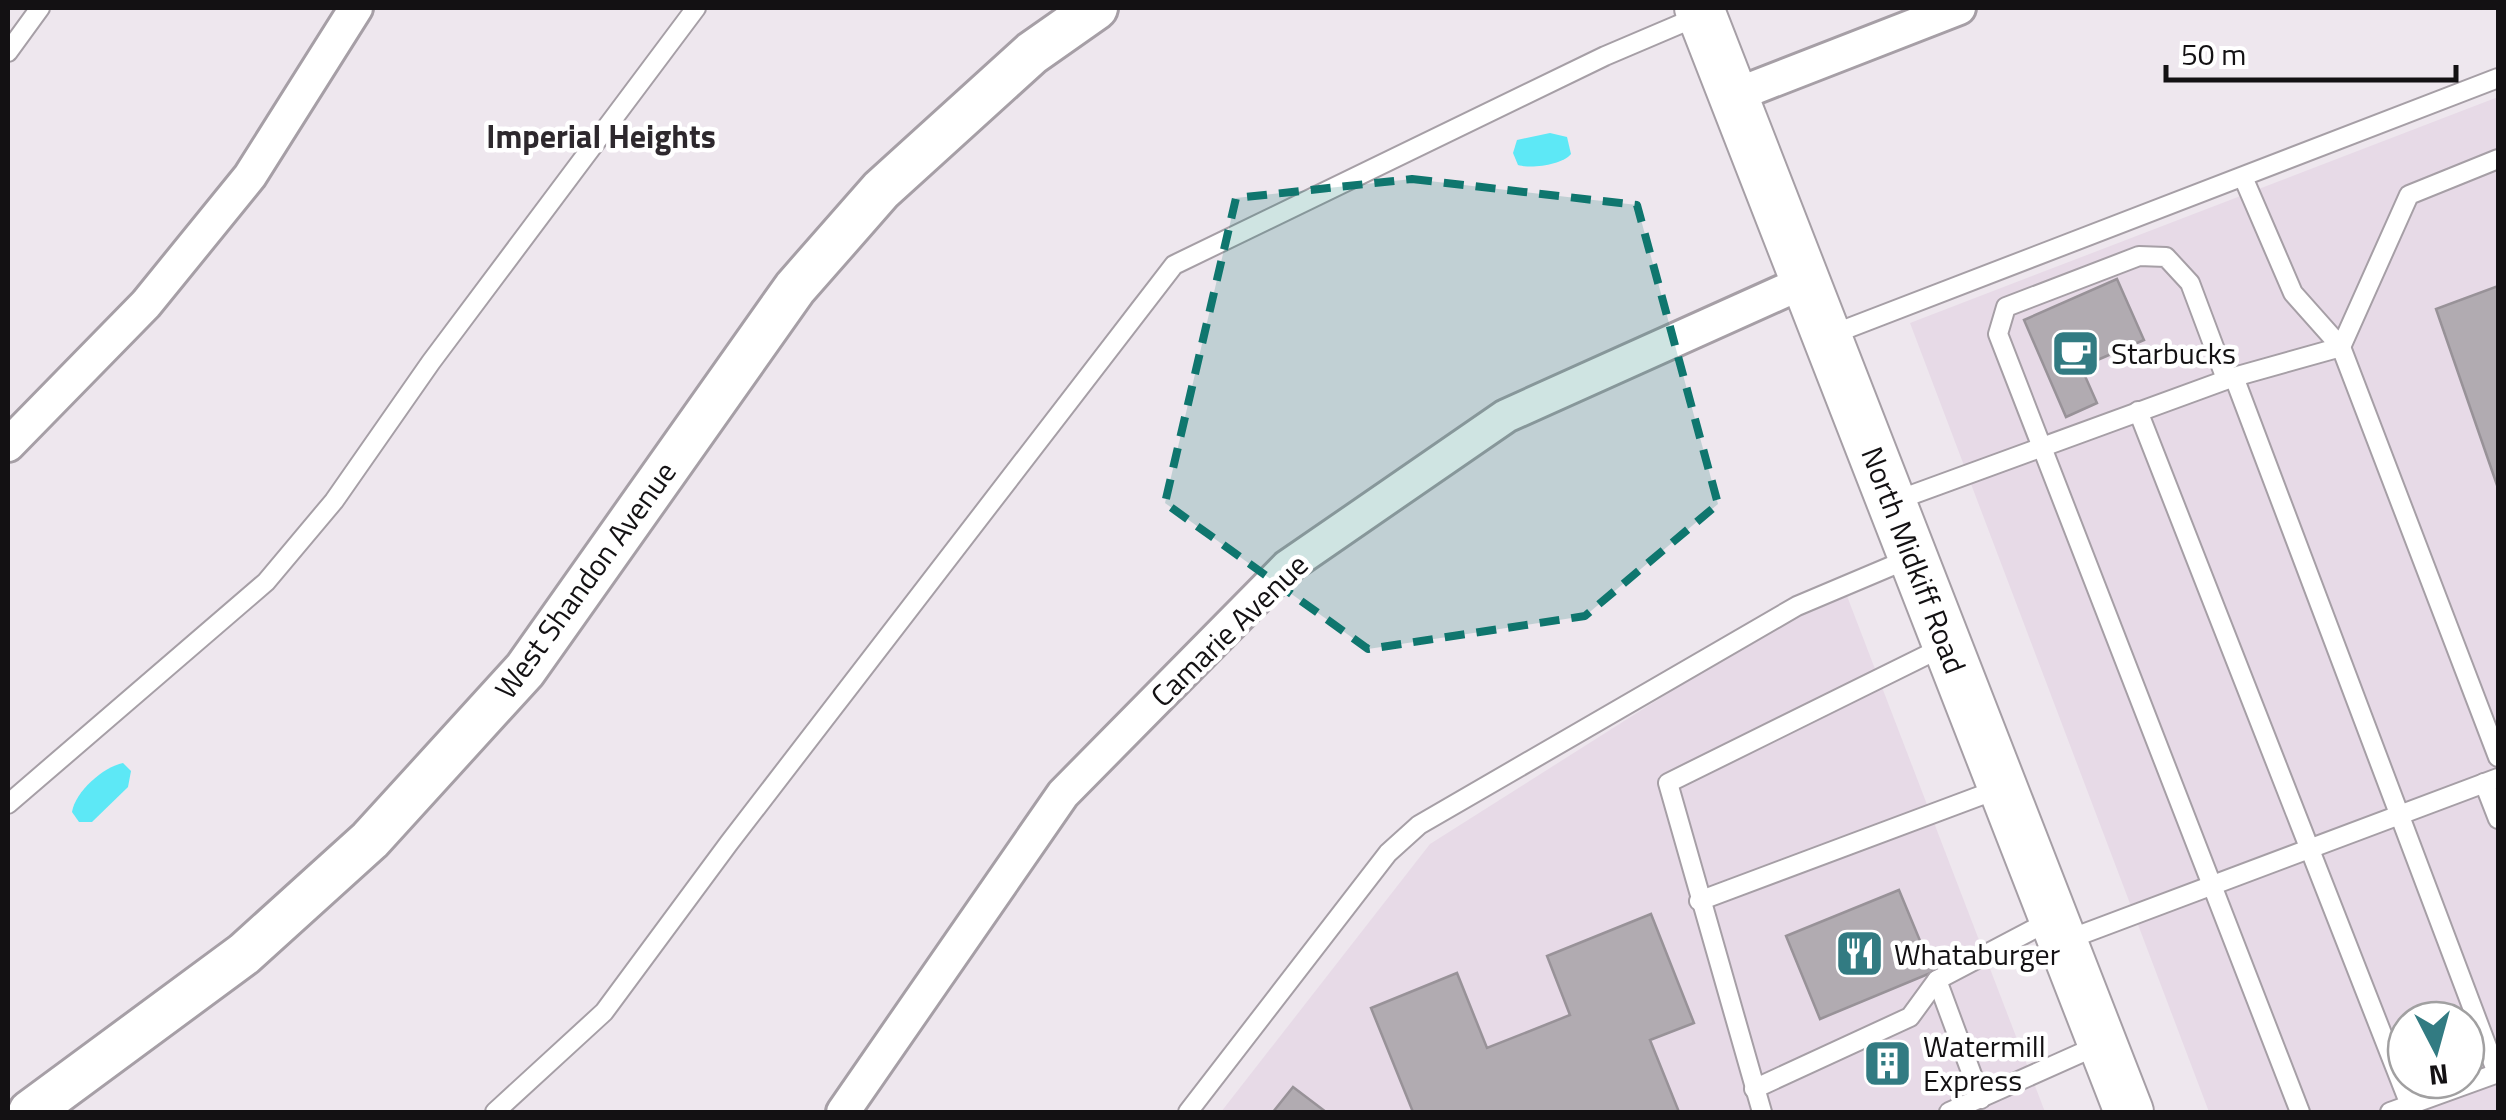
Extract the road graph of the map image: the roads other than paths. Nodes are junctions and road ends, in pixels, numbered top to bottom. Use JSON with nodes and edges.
{"nodes":[{"id":1,"x":40,"y":8,"type":"edge"},
{"id":2,"x":356,"y":8,"type":"edge"},
{"id":3,"x":696,"y":8,"type":"edge"},
{"id":4,"x":1096,"y":8,"type":"edge"},
{"id":5,"x":1959,"y":8,"type":"edge"},
{"id":6,"x":1700,"y":11,"type":"edge"},
{"id":7,"x":8,"y":52,"type":"edge"},
{"id":8,"x":2498,"y":78,"type":"edge"},
{"id":9,"x":1732,"y":96,"type":"junction"},
{"id":10,"x":2498,"y":159,"type":"edge"},
{"id":11,"x":2243,"y":177,"type":"junction"},
{"id":12,"x":1806,"y":281,"type":"junction"},
{"id":13,"x":1828,"y":336,"type":"junction"},
{"id":14,"x":2341,"y":347,"type":"junction"},
{"id":15,"x":2230,"y":378,"type":"junction"},
{"id":16,"x":2138,"y":411,"type":"junction"},
{"id":17,"x":8,"y":444,"type":"edge"},
{"id":18,"x":2042,"y":446,"type":"junction"},
{"id":19,"x":1892,"y":502,"type":"junction"},
{"id":20,"x":1913,"y":556,"type":"junction"},
{"id":21,"x":1947,"y":645,"type":"junction"},
{"id":22,"x":2498,"y":757,"type":"edge"},
{"id":23,"x":2491,"y":781,"type":"edge"},
{"id":24,"x":2002,"y":788,"type":"junction"},
{"id":25,"x":8,"y":804,"type":"edge"},
{"id":26,"x":2401,"y":817,"type":"junction"},
{"id":27,"x":2498,"y":819,"type":"edge"},
{"id":28,"x":2310,"y":850,"type":"junction"},
{"id":29,"x":2213,"y":884,"type":"junction"},
{"id":30,"x":1699,"y":902,"type":"junction"},
{"id":31,"x":2058,"y":930,"type":"junction"},
{"id":32,"x":1937,"y":980,"type":"junction"},
{"id":33,"x":2102,"y":1044,"type":"junction"},
{"id":34,"x":2498,"y":1073,"type":"edge"},
{"id":35,"x":1754,"y":1089,"type":"junction"},
{"id":36,"x":1980,"y":1099,"type":"junction"},
{"id":37,"x":2410,"y":1105,"type":"junction"},
{"id":38,"x":30,"y":1112,"type":"edge"},
{"id":39,"x":495,"y":1112,"type":"edge"},
{"id":40,"x":843,"y":1112,"type":"edge"},
{"id":41,"x":1188,"y":1112,"type":"edge"},
{"id":42,"x":1762,"y":1112,"type":"edge"},
{"id":43,"x":1949,"y":1112,"type":"edge"},
{"id":44,"x":2128,"y":1112,"type":"edge"},
{"id":45,"x":2300,"y":1112,"type":"edge"},
{"id":46,"x":2390,"y":1112,"type":"edge"}],
"edges":[{"from":1,"to":7,"type":"lane"},
{"from":2,"to":17,"type":"street"},
{"from":3,"to":25,"type":"lane"},
{"from":4,"to":38,"type":"street","name":"West Shandon Avenue"},
{"from":5,"to":9,"type":"street"},
{"from":6,"to":9,"type":"main road","name":"North Midkiff Road"},
{"from":6,"to":39,"type":"lane"},
{"from":8,"to":11,"type":"lane"},
{"from":9,"to":12,"type":"main road","name":"North Midkiff Road"},
{"from":10,"to":14,"type":"lane"},
{"from":11,"to":13,"type":"lane"},
{"from":11,"to":14,"type":"lane"},
{"from":12,"to":13,"type":"main road","name":"North Midkiff Road"},
{"from":12,"to":40,"type":"street","name":"Camarie Avenue"},
{"from":13,"to":19,"type":"main road","name":"North Midkiff Road"},
{"from":14,"to":15,"type":"lane"},
{"from":14,"to":22,"type":"lane"},
{"from":15,"to":16,"type":"lane"},
{"from":15,"to":18,"type":"lane"},
{"from":15,"to":26,"type":"lane"},
{"from":16,"to":18,"type":"lane"},
{"from":16,"to":28,"type":"lane"},
{"from":18,"to":19,"type":"lane"},
{"from":18,"to":29,"type":"lane"},
{"from":19,"to":20,"type":"main road","name":"North Midkiff Road"},
{"from":20,"to":21,"type":"main road","name":"North Midkiff Road"},
{"from":20,"to":41,"type":"lane"},
{"from":21,"to":24,"type":"main road","name":"North Midkiff Road"},
{"from":21,"to":30,"type":"lane"},
{"from":23,"to":26,"type":"lane"},
{"from":23,"to":27,"type":"lane"},
{"from":24,"to":30,"type":"lane"},
{"from":24,"to":31,"type":"main road","name":"North Midkiff Road"},
{"from":26,"to":28,"type":"lane"},
{"from":26,"to":34,"type":"lane"},
{"from":28,"to":29,"type":"lane"},
{"from":28,"to":37,"type":"lane"},
{"from":29,"to":31,"type":"lane"},
{"from":29,"to":45,"type":"lane"},
{"from":30,"to":35,"type":"lane"},
{"from":31,"to":32,"type":"lane"},
{"from":31,"to":33,"type":"main road","name":"North Midkiff Road"},
{"from":32,"to":35,"type":"lane"},
{"from":32,"to":36,"type":"lane"},
{"from":33,"to":36,"type":"lane"},
{"from":33,"to":44,"type":"main road","name":"North Midkiff Road"},
{"from":34,"to":37,"type":"lane"},
{"from":35,"to":42,"type":"lane"},
{"from":36,"to":43,"type":"lane"},
{"from":37,"to":46,"type":"lane"}]}
